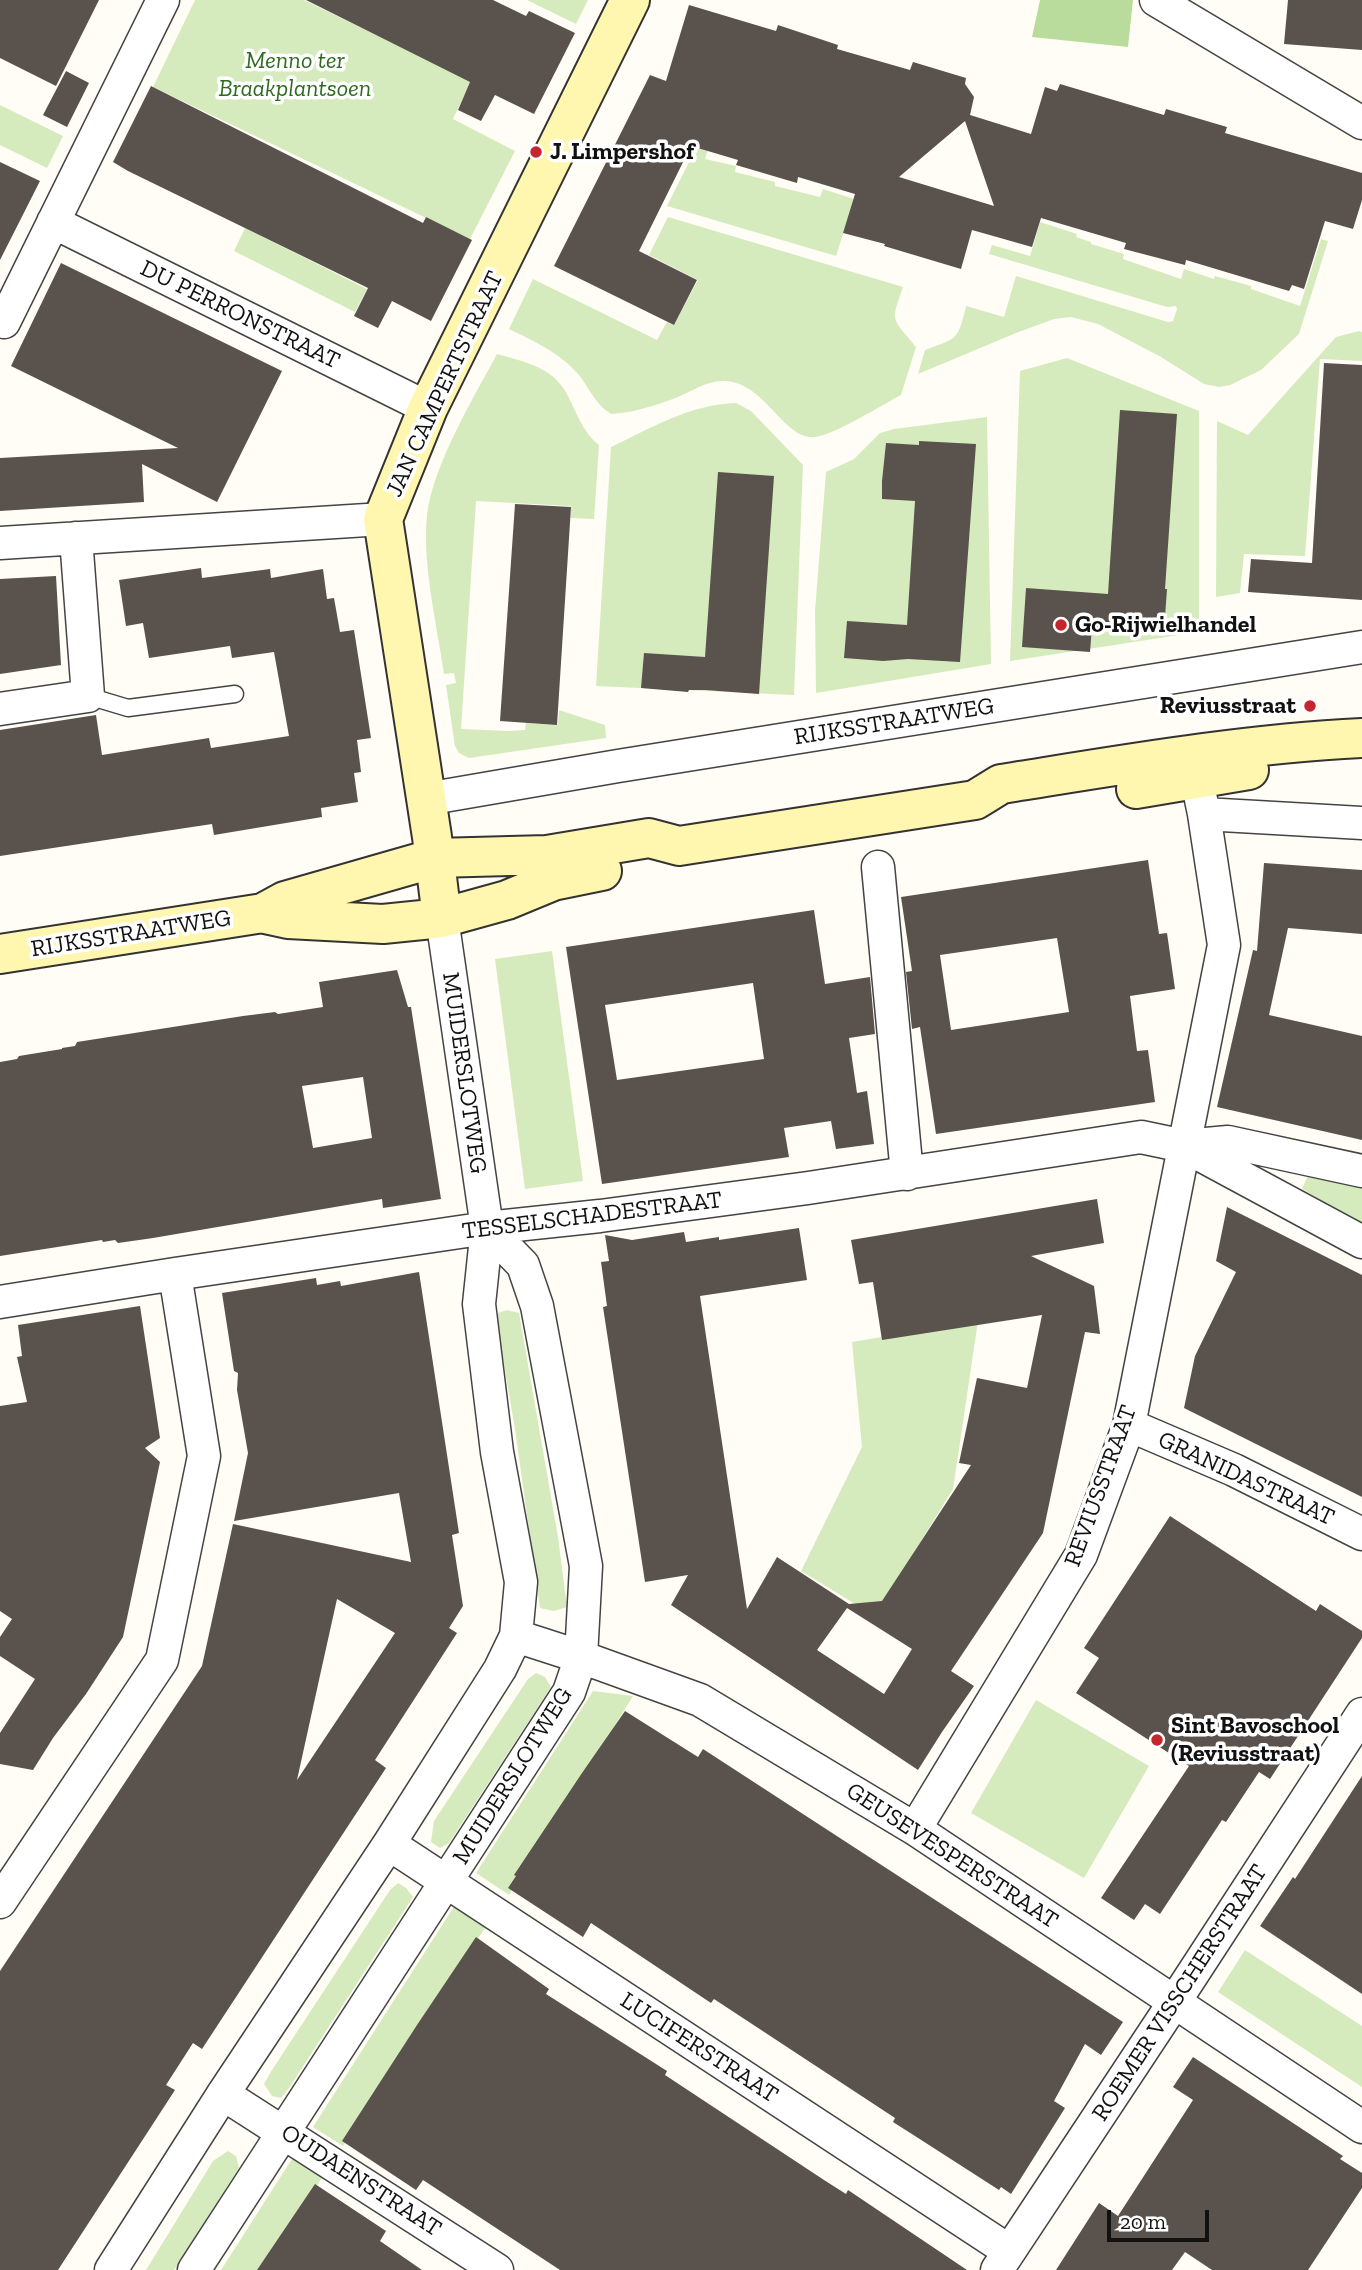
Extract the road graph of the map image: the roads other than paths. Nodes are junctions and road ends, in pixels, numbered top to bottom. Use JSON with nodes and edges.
{"nodes":[{"id":1,"x":163,"y":0,"type":"edge"},
{"id":2,"x":630,"y":0,"type":"edge"},
{"id":3,"x":1165,"y":2,"type":"edge"},
{"id":4,"x":1362,"y":123,"type":"edge"},
{"id":5,"x":53,"y":222,"type":"junction"},
{"id":6,"x":5,"y":322,"type":"dead end"},
{"id":7,"x":428,"y":408,"type":"junction"},
{"id":8,"x":383,"y":519,"type":"junction"},
{"id":9,"x":76,"y":538,"type":"junction"},
{"id":10,"x":0,"y":543,"type":"edge"},
{"id":11,"x":1362,"y":648,"type":"edge"},
{"id":12,"x":235,"y":694,"type":"dead end"},
{"id":13,"x":88,"y":696,"type":"junction"},
{"id":14,"x":0,"y":709,"type":"edge"},
{"id":15,"x":1362,"y":738,"type":"edge"},
{"id":16,"x":1362,"y":759,"type":"edge"},
{"id":17,"x":1198,"y":782,"type":"junction"},
{"id":18,"x":426,"y":799,"type":"junction"},
{"id":19,"x":1362,"y":823,"type":"edge"},
{"id":20,"x":679,"y":846,"type":"junction"},
{"id":21,"x":435,"y":858,"type":"junction"},
{"id":22,"x":878,"y":867,"type":"dead end"},
{"id":23,"x":263,"y":913,"type":"junction"},
{"id":24,"x":442,"y":918,"type":"junction"},
{"id":25,"x":0,"y":954,"type":"edge"},
{"id":26,"x":1184,"y":1146,"type":"junction"},
{"id":27,"x":1362,"y":1171,"type":"edge"},
{"id":28,"x":907,"y":1174,"type":"junction"},
{"id":29,"x":487,"y":1228,"type":"junction"},
{"id":30,"x":1362,"y":1242,"type":"edge"},
{"id":31,"x":175,"y":1273,"type":"junction"},
{"id":32,"x":0,"y":1302,"type":"edge"},
{"id":33,"x":1129,"y":1424,"type":"junction"},
{"id":34,"x":1362,"y":1534,"type":"edge"},
{"id":35,"x":516,"y":1636,"type":"junction"},
{"id":36,"x":582,"y":1657,"type":"junction"},
{"id":37,"x":1362,"y":1714,"type":"edge"},
{"id":38,"x":915,"y":1829,"type":"junction"},
{"id":39,"x":389,"y":1844,"type":"junction"},
{"id":40,"x":446,"y":1883,"type":"junction"},
{"id":41,"x":0,"y":1902,"type":"edge"},
{"id":42,"x":1175,"y":2001,"type":"junction"},
{"id":43,"x":223,"y":2094,"type":"junction"},
{"id":44,"x":1362,"y":2127,"type":"edge"},
{"id":45,"x":284,"y":2131,"type":"junction"},
{"id":46,"x":1003,"y":2261,"type":"edge"},
{"id":47,"x":111,"y":2270,"type":"edge"},
{"id":48,"x":194,"y":2270,"type":"edge"},
{"id":49,"x":497,"y":2270,"type":"edge"}],
"edges":[{"from":1,"to":5,"type":"street"},
{"from":2,"to":7,"type":"main road","name":"JAN CAMPERTSTRAAT"},
{"from":3,"to":4,"type":"street"},
{"from":5,"to":6,"type":"street"},
{"from":5,"to":7,"type":"street","name":"DU PERRONSTRAAT"},
{"from":7,"to":8,"type":"main road","name":"JAN CAMPERTSTRAAT"},
{"from":8,"to":9,"type":"street"},
{"from":8,"to":18,"type":"main road","name":"JAN CAMPERTSTRAAT"},
{"from":9,"to":10,"type":"street"},
{"from":9,"to":13,"type":"street"},
{"from":11,"to":18,"type":"street","name":"RIJKSSTRAATWEG"},
{"from":12,"to":13,"type":"lane"},
{"from":13,"to":14,"type":"street"},
{"from":15,"to":17,"type":"main road","name":"RIJKSSTRAATWEG"},
{"from":16,"to":17,"type":"main road","name":"RIJKSSTRAATWEG"},
{"from":17,"to":19,"type":"street"},
{"from":17,"to":20,"type":"main road","name":"RIJKSSTRAATWEG"},
{"from":17,"to":26,"type":"street","name":"REVIUSSTRAAT"},
{"from":18,"to":21,"type":"main road","name":"JAN CAMPERTSTRAAT"},
{"from":20,"to":21,"type":"main road","name":"RIJKSSTRAATWEG"},
{"from":20,"to":24,"type":"main road","name":"RIJKSSTRAATWEG"},
{"from":21,"to":23,"type":"main road","name":"RIJKSSTRAATWEG"},
{"from":21,"to":24,"type":"main road","name":"JAN CAMPERTSTRAAT"},
{"from":22,"to":28,"type":"street"},
{"from":23,"to":24,"type":"main road","name":"RIJKSSTRAATWEG"},
{"from":23,"to":25,"type":"main road","name":"RIJKSSTRAATWEG"},
{"from":24,"to":29,"type":"street","name":"MUIDERSLOTWEG"},
{"from":26,"to":27,"type":"street","name":"TESSELSCHADESTRAAT"},
{"from":26,"to":28,"type":"street","name":"TESSELSCHADESTRAAT"},
{"from":26,"to":30,"type":"street","name":"TESSELSCHADESTRAAT"},
{"from":26,"to":33,"type":"street","name":"REVIUSSTRAAT"},
{"from":28,"to":29,"type":"street","name":"TESSELSCHADESTRAAT"},
{"from":29,"to":31,"type":"street","name":"TESSELSCHADESTRAAT"},
{"from":29,"to":35,"type":"street","name":"MUIDERSLOTWEG"},
{"from":29,"to":36,"type":"street","name":"MUIDERSLOTWEG"},
{"from":31,"to":32,"type":"street","name":"TESSELSCHADESTRAAT"},
{"from":31,"to":41,"type":"street"},
{"from":33,"to":34,"type":"street","name":"GRANIDASTRAAT"},
{"from":33,"to":38,"type":"street","name":"REVIUSSTRAAT"},
{"from":35,"to":36,"type":"street","name":"GEUSEVESPERSTRAAT"},
{"from":35,"to":39,"type":"street","name":"MUIDERSLOTWEG"},
{"from":36,"to":38,"type":"street","name":"GEUSEVESPERSTRAAT"},
{"from":36,"to":40,"type":"street","name":"MUIDERSLOTWEG"},
{"from":37,"to":42,"type":"street","name":"ROEMER VISSCHERSTRAAT"},
{"from":38,"to":42,"type":"street","name":"GEUSEVESPERSTRAAT"},
{"from":39,"to":40,"type":"street","name":"LUCIFERSTRAAT"},
{"from":39,"to":43,"type":"street","name":"MUIDERSLOTWEG"},
{"from":40,"to":45,"type":"street","name":"MUIDERSLOTWEG"},
{"from":40,"to":46,"type":"street","name":"LUCIFERSTRAAT"},
{"from":42,"to":44,"type":"street","name":"GEUSEVESPERSTRAAT"},
{"from":42,"to":46,"type":"street","name":"ROEMER VISSCHERSTRAAT"},
{"from":43,"to":45,"type":"street","name":"OUDAENSTRAAT"},
{"from":43,"to":47,"type":"street","name":"MUIDERSLOTWEG"},
{"from":45,"to":48,"type":"street","name":"MUIDERSLOTWEG"},
{"from":45,"to":49,"type":"street","name":"OUDAENSTRAAT"}]}
